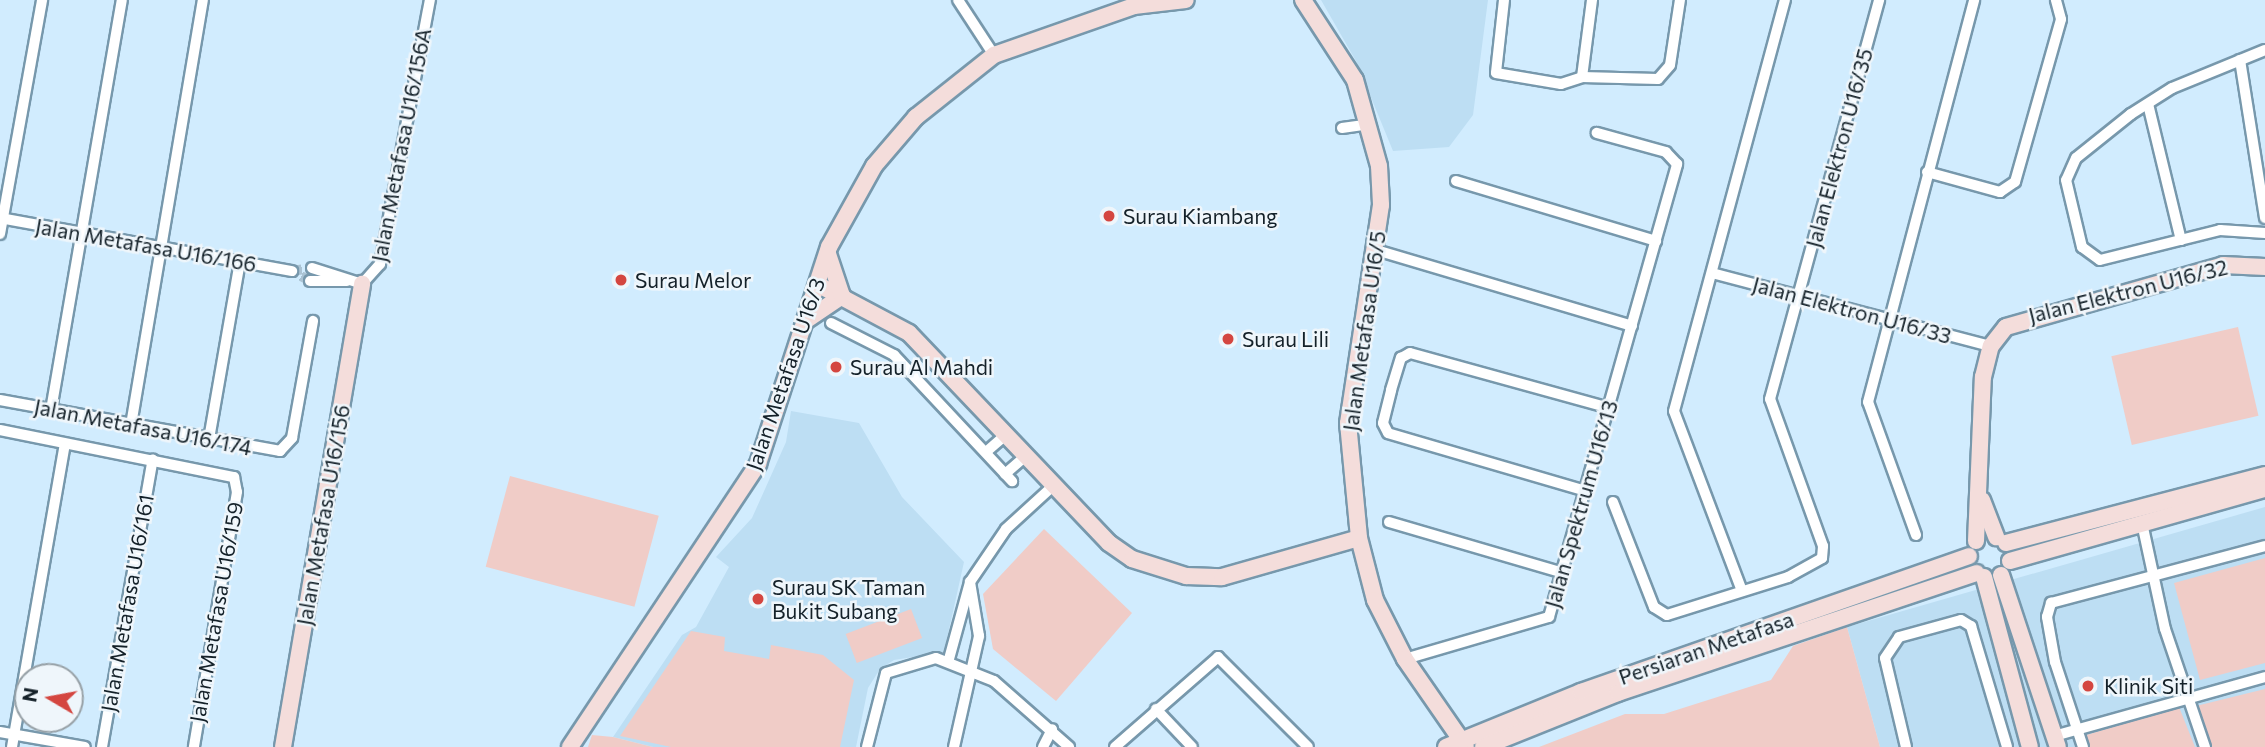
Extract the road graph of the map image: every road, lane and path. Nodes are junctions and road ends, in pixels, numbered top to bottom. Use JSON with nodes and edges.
{"nodes":[{"id":1,"x":41,"y":0,"type":"edge"},
{"id":2,"x":122,"y":0,"type":"edge"},
{"id":3,"x":202,"y":0,"type":"edge"},
{"id":4,"x":430,"y":0,"type":"edge"},
{"id":5,"x":958,"y":0,"type":"edge"},
{"id":6,"x":1185,"y":0,"type":"edge"},
{"id":7,"x":1303,"y":0,"type":"edge"},
{"id":8,"x":1504,"y":0,"type":"edge"},
{"id":9,"x":1592,"y":0,"type":"edge"},
{"id":10,"x":1680,"y":0,"type":"edge"},
{"id":11,"x":1785,"y":0,"type":"edge"},
{"id":12,"x":1878,"y":0,"type":"edge"},
{"id":13,"x":1974,"y":0,"type":"edge"},
{"id":14,"x":2056,"y":0,"type":"edge"},
{"id":15,"x":1158,"y":1,"type":"edge"},
{"id":16,"x":2265,"y":50,"type":"edge"},
{"id":17,"x":994,"y":55,"type":"junction"},
{"id":18,"x":2240,"y":60,"type":"junction"},
{"id":19,"x":1582,"y":77,"type":"junction"},
{"id":20,"x":2148,"y":104,"type":"junction"},
{"id":21,"x":1370,"y":124,"type":"junction"},
{"id":22,"x":1342,"y":128,"type":"dead end"},
{"id":23,"x":1597,"y":133,"type":"dead end"},
{"id":24,"x":1927,"y":172,"type":"junction"},
{"id":25,"x":1456,"y":181,"type":"dead end"},
{"id":26,"x":1,"y":218,"type":"edge"},
{"id":27,"x":2265,"y":218,"type":"edge"},
{"id":28,"x":2265,"y":233,"type":"edge"},
{"id":29,"x":0,"y":234,"type":"edge"},
{"id":30,"x":81,"y":234,"type":"junction"},
{"id":31,"x":2181,"y":240,"type":"junction"},
{"id":32,"x":1656,"y":241,"type":"junction"},
{"id":33,"x":160,"y":247,"type":"junction"},
{"id":34,"x":1376,"y":250,"type":"junction"},
{"id":35,"x":828,"y":252,"type":"junction"},
{"id":36,"x":240,"y":261,"type":"junction"},
{"id":37,"x":2265,"y":267,"type":"edge"},
{"id":38,"x":312,"y":268,"type":"dead end"},
{"id":39,"x":292,"y":271,"type":"dead end"},
{"id":40,"x":1712,"y":273,"type":"junction"},
{"id":41,"x":310,"y":281,"type":"dead end"},
{"id":42,"x":355,"y":283,"type":"junction"},
{"id":43,"x":817,"y":284,"type":"junction"},
{"id":44,"x":842,"y":296,"type":"junction"},
{"id":45,"x":1798,"y":296,"type":"junction"},
{"id":46,"x":886,"y":317,"type":"junction"},
{"id":47,"x":1887,"y":319,"type":"junction"},
{"id":48,"x":313,"y":321,"type":"dead end"},
{"id":49,"x":804,"y":322,"type":"junction"},
{"id":50,"x":831,"y":323,"type":"dead end"},
{"id":51,"x":1632,"y":326,"type":"junction"},
{"id":52,"x":872,"y":341,"type":"junction"},
{"id":53,"x":1991,"y":346,"type":"junction"},
{"id":54,"x":974,"y":398,"type":"junction"},
{"id":55,"x":0,"y":400,"type":"edge"},
{"id":56,"x":1609,"y":408,"type":"junction"},
{"id":57,"x":51,"y":410,"type":"junction"},
{"id":58,"x":954,"y":415,"type":"junction"},
{"id":59,"x":131,"y":425,"type":"junction"},
{"id":60,"x":0,"y":430,"type":"edge"},
{"id":61,"x":1007,"y":434,"type":"junction"},
{"id":62,"x":209,"y":439,"type":"junction"},
{"id":63,"x":65,"y":443,"type":"junction"},
{"id":64,"x":986,"y":452,"type":"junction"},
{"id":65,"x":1027,"y":455,"type":"junction"},
{"id":66,"x":153,"y":459,"type":"junction"},
{"id":67,"x":2265,"y":475,"type":"edge"},
{"id":68,"x":1054,"y":485,"type":"junction"},
{"id":69,"x":2265,"y":489,"type":"edge"},
{"id":70,"x":1586,"y":491,"type":"junction"},
{"id":71,"x":1982,"y":500,"type":"junction"},
{"id":72,"x":1613,"y":502,"type":"dead end"},
{"id":73,"x":1389,"y":522,"type":"dead end"},
{"id":74,"x":2142,"y":523,"type":"junction"},
{"id":75,"x":1916,"y":535,"type":"dead end"},
{"id":76,"x":1359,"y":538,"type":"junction"},
{"id":77,"x":2001,"y":540,"type":"junction"},
{"id":78,"x":2265,"y":546,"type":"edge"},
{"id":79,"x":1973,"y":549,"type":"junction"},
{"id":80,"x":2006,"y":568,"type":"junction"},
{"id":81,"x":1563,"y":573,"type":"junction"},
{"id":82,"x":1980,"y":575,"type":"junction"},
{"id":83,"x":2151,"y":576,"type":"junction"},
{"id":84,"x":970,"y":582,"type":"junction"},
{"id":85,"x":1742,"y":591,"type":"junction"},
{"id":86,"x":955,"y":632,"type":"junction"},
{"id":87,"x":979,"y":636,"type":"junction"},
{"id":88,"x":949,"y":659,"type":"junction"},
{"id":89,"x":1405,"y":659,"type":"junction"},
{"id":90,"x":970,"y":667,"type":"junction"},
{"id":91,"x":2265,"y":677,"type":"edge"},
{"id":92,"x":2186,"y":697,"type":"junction"},
{"id":93,"x":1156,"y":709,"type":"junction"},
{"id":94,"x":1445,"y":720,"type":"junction"},
{"id":95,"x":1052,"y":729,"type":"junction"},
{"id":96,"x":2075,"y":729,"type":"junction"},
{"id":97,"x":1483,"y":730,"type":"junction"},
{"id":98,"x":0,"y":732,"type":"edge"},
{"id":99,"x":14,"y":735,"type":"junction"},
{"id":100,"x":2056,"y":741,"type":"edge"},
{"id":101,"x":1456,"y":745,"type":"edge"},
{"id":102,"x":2026,"y":746,"type":"edge"},
{"id":103,"x":12,"y":747,"type":"edge"},
{"id":104,"x":85,"y":747,"type":"edge"},
{"id":105,"x":102,"y":747,"type":"edge"},
{"id":106,"x":194,"y":747,"type":"edge"},
{"id":107,"x":283,"y":747,"type":"edge"},
{"id":108,"x":570,"y":747,"type":"edge"},
{"id":109,"x":867,"y":747,"type":"edge"},
{"id":110,"x":954,"y":747,"type":"edge"},
{"id":111,"x":1042,"y":747,"type":"edge"},
{"id":112,"x":1069,"y":747,"type":"edge"},
{"id":113,"x":1115,"y":747,"type":"edge"},
{"id":114,"x":1192,"y":747,"type":"edge"},
{"id":115,"x":1308,"y":747,"type":"edge"},
{"id":116,"x":1440,"y":747,"type":"edge"},
{"id":117,"x":1483,"y":747,"type":"edge"},
{"id":118,"x":1906,"y":747,"type":"edge"},
{"id":119,"x":2007,"y":747,"type":"edge"},
{"id":120,"x":2083,"y":747,"type":"edge"},
{"id":121,"x":2205,"y":747,"type":"edge"}],
"edges":[{"from":1,"to":26,"type":"street"},
{"from":2,"to":30,"type":"street"},
{"from":3,"to":33,"type":"street"},
{"from":4,"to":42,"type":"street","name":"Jalan Metafasa U16/156A"},
{"from":5,"to":17,"type":"street"},
{"from":6,"to":15,"type":"street","name":"Jalan Metafasa U16/3"},
{"from":7,"to":21,"type":"street","name":"Jalan Metafasa U16/5"},
{"from":8,"to":19,"type":"street"},
{"from":9,"to":19,"type":"street"},
{"from":10,"to":19,"type":"street"},
{"from":11,"to":40,"type":"street"},
{"from":12,"to":45,"type":"street","name":"Jalan Elektron U16/35"},
{"from":13,"to":24,"type":"street"},
{"from":14,"to":24,"type":"street"},
{"from":15,"to":17,"type":"street","name":"Jalan Metafasa U16/3"},
{"from":16,"to":18,"type":"street"},
{"from":17,"to":35,"type":"street","name":"Jalan Metafasa U16/3"},
{"from":18,"to":20,"type":"street"},
{"from":18,"to":27,"type":"street"},
{"from":20,"to":31,"type":"street"},
{"from":20,"to":31,"type":"street"},
{"from":21,"to":22,"type":"street"},
{"from":21,"to":34,"type":"street","name":"Jalan Metafasa U16/5"},
{"from":23,"to":32,"type":"street","name":"Jalan Spektrum U16/13"},
{"from":24,"to":47,"type":"street"},
{"from":25,"to":32,"type":"street"},
{"from":26,"to":29,"type":"street"},
{"from":26,"to":30,"type":"street","name":"Jalan Metafasa U16/166"},
{"from":28,"to":31,"type":"street"},
{"from":30,"to":33,"type":"street","name":"Jalan Metafasa U16/166"},
{"from":30,"to":57,"type":"street"},
{"from":32,"to":51,"type":"street","name":"Jalan Spektrum U16/13"},
{"from":33,"to":36,"type":"street","name":"Jalan Metafasa U16/166"},
{"from":33,"to":59,"type":"street"},
{"from":34,"to":51,"type":"street"},
{"from":34,"to":76,"type":"street","name":"Jalan Metafasa U16/5"},
{"from":35,"to":43,"type":"street","name":"Jalan Metafasa U16/3"},
{"from":35,"to":44,"type":"street"},
{"from":36,"to":39,"type":"street","name":"Jalan Metafasa U16/166"},
{"from":36,"to":62,"type":"street"},
{"from":37,"to":53,"type":"street","name":"Jalan Elektron U16/32"},
{"from":38,"to":42,"type":"street"},
{"from":40,"to":45,"type":"street","name":"Jalan Elektron U16/33"},
{"from":40,"to":85,"type":"street"},
{"from":41,"to":42,"type":"street"},
{"from":42,"to":107,"type":"street","name":"Jalan Metafasa U16/156"},
{"from":43,"to":44,"type":"street"},
{"from":43,"to":49,"type":"street","name":"Jalan Metafasa U16/3"},
{"from":44,"to":46,"type":"street"},
{"from":44,"to":49,"type":"street"},
{"from":45,"to":47,"type":"street","name":"Jalan Elektron U16/33"},
{"from":45,"to":85,"type":"street","name":"Jalan Elektron U16/35"},
{"from":46,"to":52,"type":"street"},
{"from":46,"to":54,"type":"street"},
{"from":47,"to":53,"type":"street","name":"Jalan Elektron U16/33"},
{"from":47,"to":75,"type":"street"},
{"from":48,"to":62,"type":"street","name":"Jalan Metafasa U16/174"},
{"from":49,"to":108,"type":"street","name":"Jalan Metafasa U16/3"},
{"from":50,"to":52,"type":"street"},
{"from":51,"to":56,"type":"street","name":"Jalan Spektrum U16/13"},
{"from":52,"to":58,"type":"street"},
{"from":53,"to":71,"type":"street"},
{"from":54,"to":58,"type":"street"},
{"from":54,"to":61,"type":"street"},
{"from":55,"to":57,"type":"street","name":"Jalan Metafasa U16/174"},
{"from":56,"to":70,"type":"street","name":"Jalan Spektrum U16/13"},
{"from":56,"to":70,"type":"street"},
{"from":57,"to":59,"type":"street","name":"Jalan Metafasa U16/174"},
{"from":58,"to":64,"type":"street"},
{"from":59,"to":62,"type":"street","name":"Jalan Metafasa U16/174"},
{"from":60,"to":63,"type":"street"},
{"from":61,"to":64,"type":"street"},
{"from":61,"to":65,"type":"street"},
{"from":63,"to":66,"type":"street"},
{"from":63,"to":99,"type":"street"},
{"from":64,"to":65,"type":"street"},
{"from":65,"to":68,"type":"street"},
{"from":66,"to":105,"type":"street","name":"Jalan Metafasa U16/161"},
{"from":66,"to":106,"type":"street","name":"Jalan Metafasa U16/159"},
{"from":67,"to":77,"type":"street"},
{"from":68,"to":76,"type":"street"},
{"from":68,"to":84,"type":"street"},
{"from":69,"to":74,"type":"street"},
{"from":70,"to":81,"type":"street","name":"Jalan Spektrum U16/13"},
{"from":71,"to":77,"type":"street"},
{"from":71,"to":79,"type":"street"},
{"from":72,"to":85,"type":"street"},
{"from":73,"to":81,"type":"street"},
{"from":74,"to":80,"type":"street"},
{"from":74,"to":83,"type":"street"},
{"from":76,"to":89,"type":"street","name":"Jalan Metafasa U16/5"},
{"from":77,"to":79,"type":"street","name":"Persiaran Metafasa"},
{"from":77,"to":80,"type":"street"},
{"from":78,"to":83,"type":"street"},
{"from":79,"to":82,"type":"street"},
{"from":79,"to":97,"type":"street","name":"Persiaran Metafasa"},
{"from":80,"to":82,"type":"street","name":"Persiaran Metafasa"},
{"from":80,"to":100,"type":"street"},
{"from":81,"to":89,"type":"street","name":"Jalan Spektrum U16/13"},
{"from":82,"to":102,"type":"street"},
{"from":82,"to":117,"type":"street","name":"Persiaran Metafasa"},
{"from":83,"to":92,"type":"street"},
{"from":83,"to":96,"type":"street"},
{"from":84,"to":86,"type":"street"},
{"from":84,"to":87,"type":"street"},
{"from":86,"to":87,"type":"street"},
{"from":86,"to":88,"type":"street"},
{"from":87,"to":90,"type":"street"},
{"from":88,"to":90,"type":"street"},
{"from":88,"to":109,"type":"street"},
{"from":89,"to":94,"type":"street","name":"Jalan Metafasa U16/5"},
{"from":90,"to":95,"type":"street"},
{"from":90,"to":110,"type":"street"},
{"from":91,"to":92,"type":"street"},
{"from":92,"to":96,"type":"street"},
{"from":92,"to":121,"type":"street"},
{"from":93,"to":113,"type":"street"},
{"from":93,"to":114,"type":"street"},
{"from":93,"to":115,"type":"street"},
{"from":94,"to":97,"type":"street"},
{"from":94,"to":101,"type":"street","name":"Jalan Metafasa U16/5"},
{"from":94,"to":116,"type":"street"},
{"from":95,"to":111,"type":"street"},
{"from":95,"to":112,"type":"street"},
{"from":96,"to":100,"type":"street"},
{"from":96,"to":120,"type":"street"},
{"from":97,"to":101,"type":"street","name":"Persiaran Metafasa"},
{"from":98,"to":99,"type":"street"},
{"from":99,"to":103,"type":"street"},
{"from":99,"to":104,"type":"street"},
{"from":118,"to":119,"type":"street"}]}
